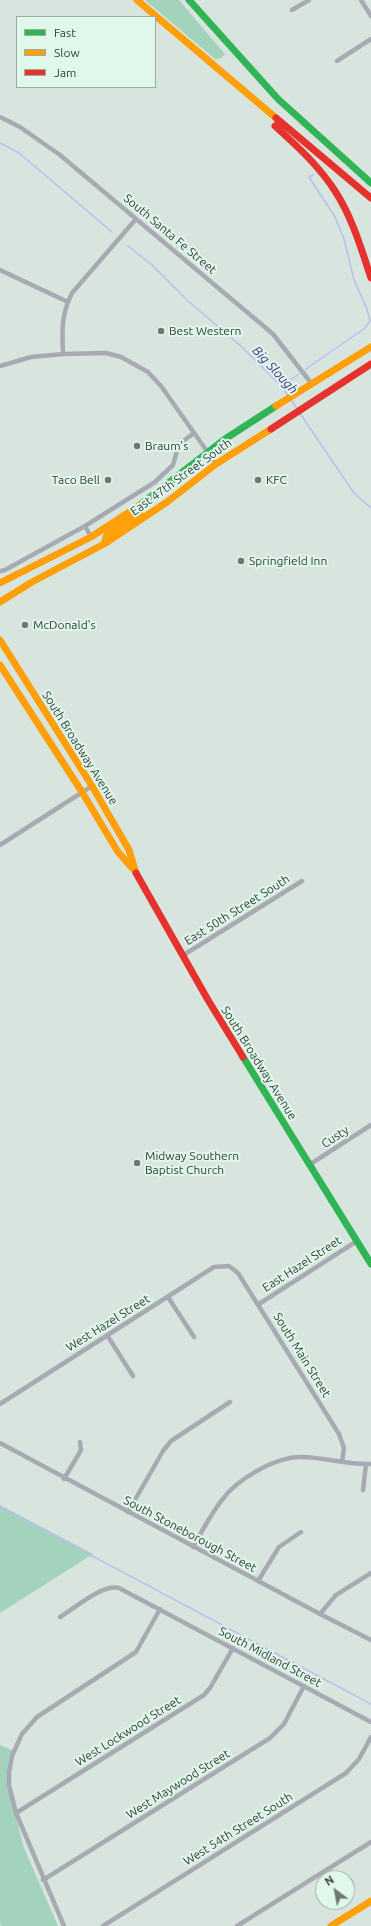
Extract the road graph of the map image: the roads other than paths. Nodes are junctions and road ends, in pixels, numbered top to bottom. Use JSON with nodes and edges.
{"nodes":[{"id":1,"x":129,"y":0,"type":"edge"},
{"id":2,"x":137,"y":0,"type":"edge"},
{"id":3,"x":189,"y":0,"type":"edge"},
{"id":4,"x":310,"y":0,"type":"edge"},
{"id":5,"x":361,"y":0,"type":"edge"},
{"id":6,"x":292,"y":10,"type":"dead end"},
{"id":7,"x":151,"y":16,"type":"edge"},
{"id":8,"x":154,"y":16,"type":"edge"},
{"id":9,"x":371,"y":16,"type":"edge"},
{"id":10,"x":156,"y":18,"type":"edge"},
{"id":11,"x":156,"y":20,"type":"edge"},
{"id":12,"x":169,"y":30,"type":"junction"},
{"id":13,"x":371,"y":39,"type":"edge"},
{"id":14,"x":337,"y":60,"type":"dead end"},
{"id":15,"x":209,"y":63,"type":"junction"},
{"id":16,"x":0,"y":117,"type":"edge"},
{"id":17,"x":326,"y":144,"type":"junction"},
{"id":18,"x":371,"y":174,"type":"edge"},
{"id":19,"x":371,"y":183,"type":"edge"},
{"id":20,"x":371,"y":198,"type":"edge"},
{"id":21,"x":136,"y":219,"type":"junction"},
{"id":22,"x":0,"y":270,"type":"edge"},
{"id":23,"x":371,"y":278,"type":"edge"},
{"id":24,"x":68,"y":302,"type":"junction"},
{"id":25,"x":371,"y":347,"type":"edge"},
{"id":26,"x":64,"y":354,"type":"junction"},
{"id":27,"x":371,"y":364,"type":"edge"},
{"id":28,"x":0,"y":366,"type":"edge"},
{"id":29,"x":311,"y":383,"type":"junction"},
{"id":30,"x":194,"y":433,"type":"junction"},
{"id":31,"x":208,"y":452,"type":"junction"},
{"id":32,"x":216,"y":464,"type":"junction"},
{"id":33,"x":144,"y":502,"type":"junction"},
{"id":34,"x":85,"y":526,"type":"junction"},
{"id":35,"x":91,"y":537,"type":"junction"},
{"id":36,"x":104,"y":544,"type":"junction"},
{"id":37,"x":1,"y":571,"type":"dead end"},
{"id":38,"x":48,"y":575,"type":"junction"},
{"id":39,"x":0,"y":583,"type":"edge"},
{"id":40,"x":0,"y":602,"type":"edge"},
{"id":41,"x":0,"y":640,"type":"edge"},
{"id":42,"x":0,"y":665,"type":"edge"},
{"id":43,"x":92,"y":786,"type":"junction"},
{"id":44,"x":82,"y":792,"type":"junction"},
{"id":45,"x":0,"y":845,"type":"edge"},
{"id":46,"x":135,"y":871,"type":"junction"},
{"id":47,"x":302,"y":881,"type":"dead end"},
{"id":48,"x":182,"y":956,"type":"junction"},
{"id":49,"x":371,"y":1125,"type":"edge"},
{"id":50,"x":309,"y":1165,"type":"junction"},
{"id":51,"x":357,"y":1241,"type":"junction"},
{"id":52,"x":371,"y":1264,"type":"edge"},
{"id":53,"x":229,"y":1266,"type":"joint"},
{"id":54,"x":168,"y":1297,"type":"junction"},
{"id":55,"x":259,"y":1304,"type":"junction"},
{"id":56,"x":107,"y":1334,"type":"junction"},
{"id":57,"x":194,"y":1336,"type":"dead end"},
{"id":58,"x":133,"y":1376,"type":"dead end"},
{"id":59,"x":230,"y":1402,"type":"dead end"},
{"id":60,"x":0,"y":1404,"type":"edge"},
{"id":61,"x":80,"y":1442,"type":"dead end"},
{"id":62,"x":0,"y":1443,"type":"edge"},
{"id":63,"x":342,"y":1462,"type":"junction"},
{"id":64,"x":369,"y":1464,"type":"edge"},
{"id":65,"x":64,"y":1478,"type":"junction"},
{"id":66,"x":363,"y":1490,"type":"dead end"},
{"id":67,"x":128,"y":1512,"type":"junction"},
{"id":68,"x":301,"y":1532,"type":"dead end"},
{"id":69,"x":193,"y":1547,"type":"junction"},
{"id":70,"x":371,"y":1573,"type":"edge"},
{"id":71,"x":258,"y":1581,"type":"junction"},
{"id":72,"x":160,"y":1609,"type":"junction"},
{"id":73,"x":320,"y":1614,"type":"junction"},
{"id":74,"x":60,"y":1617,"type":"dead end"},
{"id":75,"x":371,"y":1640,"type":"edge"},
{"id":76,"x":233,"y":1648,"type":"junction"},
{"id":77,"x":304,"y":1686,"type":"junction"},
{"id":78,"x":371,"y":1722,"type":"edge"},
{"id":79,"x":371,"y":1737,"type":"edge"},
{"id":80,"x":16,"y":1813,"type":"junction"},
{"id":81,"x":371,"y":1842,"type":"edge"},
{"id":82,"x":44,"y":1880,"type":"junction"},
{"id":83,"x":371,"y":1901,"type":"edge"},
{"id":84,"x":64,"y":1926,"type":"edge"},
{"id":85,"x":103,"y":1926,"type":"edge"},
{"id":86,"x":237,"y":1926,"type":"edge"},
{"id":87,"x":331,"y":1926,"type":"edge"}],
"edges":[{"from":1,"to":7,"type":"main road"},
{"from":2,"to":8,"type":"main road"},
{"from":3,"to":17,"type":"main road"},
{"from":4,"to":6,"type":"street"},
{"from":5,"to":9,"type":"street"},
{"from":10,"to":12,"type":"main road"},
{"from":11,"to":12,"type":"main road"},
{"from":12,"to":15,"type":"main road"},
{"from":13,"to":14,"type":"street"},
{"from":15,"to":20,"type":"main road"},
{"from":15,"to":23,"type":"main road"},
{"from":16,"to":21,"type":"street","name":"South Santa Fe Street"},
{"from":17,"to":18,"type":"main road"},
{"from":17,"to":19,"type":"main road"},
{"from":21,"to":24,"type":"street"},
{"from":21,"to":29,"type":"street","name":"South Santa Fe Street"},
{"from":22,"to":24,"type":"street"},
{"from":24,"to":26,"type":"street"},
{"from":25,"to":29,"type":"main road","name":"East 47th Street South"},
{"from":26,"to":28,"type":"street"},
{"from":26,"to":30,"type":"street"},
{"from":27,"to":32,"type":"main road","name":"East 47th Street South"},
{"from":29,"to":31,"type":"main road","name":"East 47th Street South"},
{"from":30,"to":31,"type":"street"},
{"from":30,"to":34,"type":"street"},
{"from":31,"to":32,"type":"street"},
{"from":31,"to":33,"type":"main road","name":"East 47th Street South"},
{"from":32,"to":36,"type":"main road","name":"East 47th Street South"},
{"from":33,"to":35,"type":"main road","name":"East 47th Street South"},
{"from":33,"to":36,"type":"main road"},
{"from":34,"to":35,"type":"street"},
{"from":34,"to":37,"type":"street"},
{"from":35,"to":38,"type":"main road"},
{"from":35,"to":39,"type":"main road","name":"East 47th Street South"},
{"from":36,"to":38,"type":"main road","name":"East 47th Street South"},
{"from":38,"to":40,"type":"main road","name":"East 47th Street South"},
{"from":41,"to":43,"type":"main road","name":"South Broadway Avenue"},
{"from":42,"to":44,"type":"main road","name":"South Broadway Avenue"},
{"from":43,"to":44,"type":"street"},
{"from":43,"to":46,"type":"main road","name":"South Broadway Avenue"},
{"from":44,"to":45,"type":"street"},
{"from":44,"to":46,"type":"main road","name":"South Broadway Avenue"},
{"from":46,"to":48,"type":"main road","name":"South Broadway Avenue"},
{"from":47,"to":48,"type":"street","name":"East 50th Street South"},
{"from":48,"to":50,"type":"main road","name":"South Broadway Avenue"},
{"from":49,"to":50,"type":"street","name":"Custy"},
{"from":50,"to":51,"type":"main road","name":"South Broadway Avenue"},
{"from":51,"to":52,"type":"main road","name":"South Broadway Avenue"},
{"from":51,"to":55,"type":"street","name":"East Hazel Street"},
{"from":53,"to":54,"type":"street","name":"West Hazel Street"},
{"from":53,"to":55,"type":"street","name":"South Main Street"},
{"from":54,"to":56,"type":"street","name":"West Hazel Street"},
{"from":54,"to":57,"type":"street"},
{"from":55,"to":63,"type":"street","name":"South Main Street"},
{"from":56,"to":58,"type":"street"},
{"from":56,"to":60,"type":"street","name":"West Hazel Street"},
{"from":59,"to":67,"type":"street"},
{"from":61,"to":65,"type":"street"},
{"from":62,"to":65,"type":"street","name":"South Stoneborough Street"},
{"from":63,"to":64,"type":"street"},
{"from":63,"to":69,"type":"street"},
{"from":64,"to":66,"type":"street"},
{"from":65,"to":67,"type":"street","name":"South Stoneborough Street"},
{"from":67,"to":69,"type":"street","name":"South Stoneborough Street"},
{"from":68,"to":71,"type":"street"},
{"from":69,"to":71,"type":"street","name":"South Stoneborough Street"},
{"from":70,"to":73,"type":"street"},
{"from":71,"to":73,"type":"street","name":"South Stoneborough Street"},
{"from":72,"to":74,"type":"street","name":"South Midland Street"},
{"from":72,"to":76,"type":"street","name":"South Midland Street"},
{"from":72,"to":80,"type":"street"},
{"from":73,"to":75,"type":"street","name":"South Stoneborough Street"},
{"from":76,"to":77,"type":"street","name":"South Midland Street"},
{"from":76,"to":80,"type":"street","name":"West Lockwood Street"},
{"from":77,"to":78,"type":"street","name":"South Midland Street"},
{"from":77,"to":82,"type":"street","name":"West Maywood Street"},
{"from":79,"to":85,"type":"street","name":"West 54th Street South"},
{"from":80,"to":82,"type":"street"},
{"from":81,"to":86,"type":"street"},
{"from":82,"to":84,"type":"street"},
{"from":83,"to":87,"type":"main road"}]}
